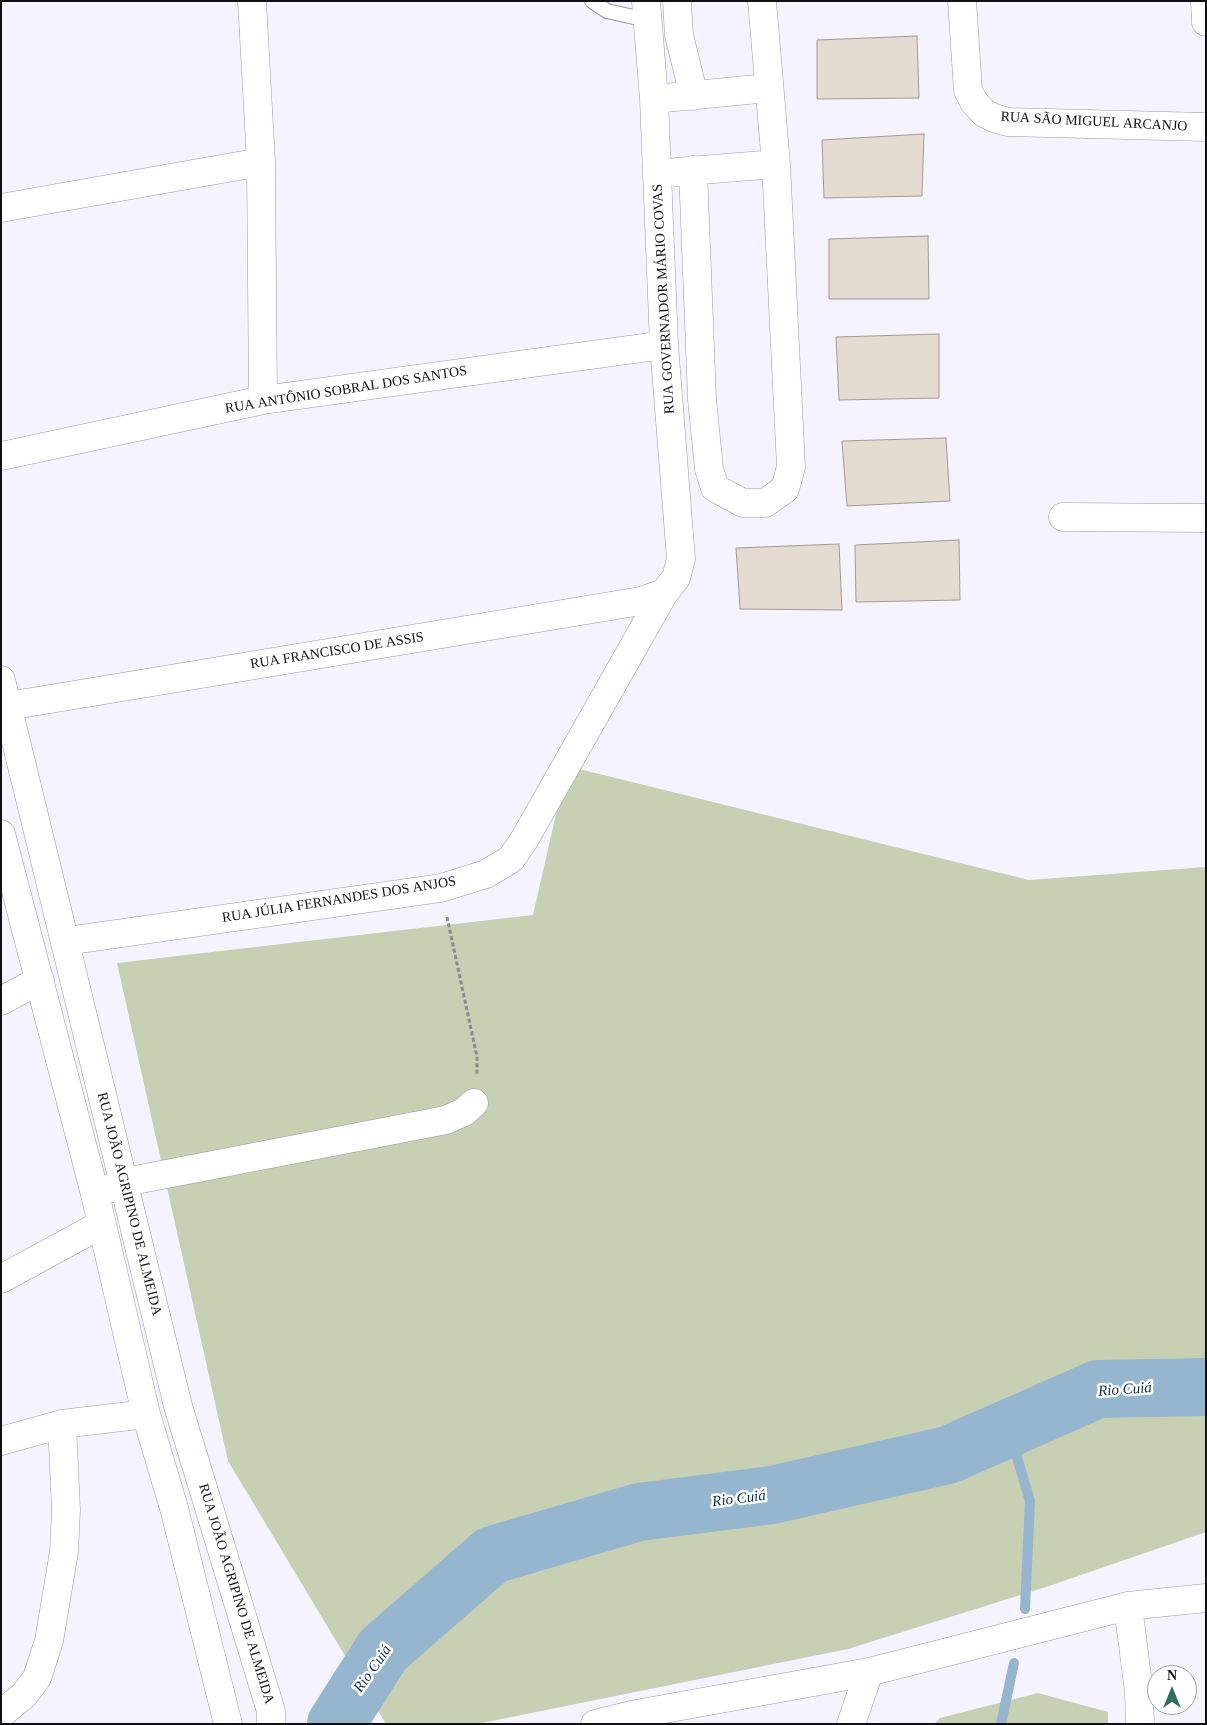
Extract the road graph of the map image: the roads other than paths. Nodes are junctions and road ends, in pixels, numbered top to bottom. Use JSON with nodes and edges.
{"nodes":[{"id":1,"x":252,"y":1,"type":"edge"},
{"id":2,"x":592,"y":1,"type":"edge"},
{"id":3,"x":678,"y":1,"type":"edge"},
{"id":4,"x":762,"y":1,"type":"edge"},
{"id":5,"x":962,"y":1,"type":"edge"},
{"id":6,"x":1205,"y":1,"type":"edge"},
{"id":7,"x":647,"y":10,"type":"edge"},
{"id":8,"x":1206,"y":22,"type":"edge"},
{"id":9,"x":768,"y":88,"type":"junction"},
{"id":10,"x":694,"y":96,"type":"junction"},
{"id":11,"x":654,"y":99,"type":"junction"},
{"id":12,"x":1206,"y":127,"type":"edge"},
{"id":13,"x":261,"y":162,"type":"junction"},
{"id":14,"x":776,"y":164,"type":"junction"},
{"id":15,"x":693,"y":170,"type":"junction"},
{"id":16,"x":657,"y":173,"type":"junction"},
{"id":17,"x":1,"y":208,"type":"edge"},
{"id":18,"x":664,"y":345,"type":"junction"},
{"id":19,"x":263,"y":400,"type":"junction"},
{"id":20,"x":1,"y":456,"type":"edge"},
{"id":21,"x":1063,"y":517,"type":"dead end"},
{"id":22,"x":1206,"y":518,"type":"edge"},
{"id":23,"x":664,"y":592,"type":"junction"},
{"id":24,"x":1,"y":680,"type":"edge"},
{"id":25,"x":5,"y":708,"type":"edge"},
{"id":26,"x":1,"y":834,"type":"edge"},
{"id":27,"x":66,"y":941,"type":"junction"},
{"id":28,"x":40,"y":980,"type":"junction"},
{"id":29,"x":1,"y":1001,"type":"edge"},
{"id":30,"x":474,"y":1103,"type":"road end"},
{"id":31,"x":124,"y":1182,"type":"junction"},
{"id":32,"x":95,"y":1194,"type":"junction"},
{"id":33,"x":102,"y":1224,"type":"junction"},
{"id":34,"x":1,"y":1279,"type":"edge"},
{"id":35,"x":146,"y":1414,"type":"junction"},
{"id":36,"x":62,"y":1424,"type":"junction"},
{"id":37,"x":1,"y":1441,"type":"edge"},
{"id":38,"x":1206,"y":1598,"type":"edge"},
{"id":39,"x":1128,"y":1606,"type":"junction"},
{"id":40,"x":870,"y":1672,"type":"junction"},
{"id":41,"x":1,"y":1714,"type":"edge"},
{"id":42,"x":228,"y":1724,"type":"edge"},
{"id":43,"x":271,"y":1724,"type":"edge"},
{"id":44,"x":595,"y":1724,"type":"edge"},
{"id":45,"x":851,"y":1724,"type":"edge"},
{"id":46,"x":1140,"y":1724,"type":"edge"}],
"edges":[{"from":1,"to":13,"type":"street"},
{"from":2,"to":7,"type":"lane"},
{"from":3,"to":10,"type":"street"},
{"from":4,"to":9,"type":"street"},
{"from":5,"to":12,"type":"street","name":"RUA SÃO MIGUEL ARCANJO"},
{"from":6,"to":8,"type":"street"},
{"from":7,"to":11,"type":"street","name":"RUA GOVERNADOR MÁRIO COVAS"},
{"from":9,"to":10,"type":"street"},
{"from":9,"to":14,"type":"street"},
{"from":10,"to":11,"type":"street"},
{"from":11,"to":16,"type":"street","name":"RUA GOVERNADOR MÁRIO COVAS"},
{"from":13,"to":17,"type":"street"},
{"from":13,"to":19,"type":"street"},
{"from":14,"to":15,"type":"street"},
{"from":14,"to":15,"type":"street"},
{"from":15,"to":16,"type":"street"},
{"from":16,"to":18,"type":"street","name":"RUA GOVERNADOR MÁRIO COVAS"},
{"from":18,"to":19,"type":"street","name":"RUA ANTÔNIO SOBRAL DOS SANTOS"},
{"from":18,"to":23,"type":"street","name":"RUA GOVERNADOR MÁRIO COVAS"},
{"from":19,"to":20,"type":"street","name":"RUA ANTÔNIO SOBRAL DOS SANTOS"},
{"from":21,"to":22,"type":"street"},
{"from":23,"to":25,"type":"street","name":"RUA FRANCISCO DE ASSIS"},
{"from":23,"to":27,"type":"street","name":"RUA JÚLIA FERNANDES DOS ANJOS"},
{"from":24,"to":25,"type":"street","name":"RUA JOÃO AGRIPINO DE ALMEIDA"},
{"from":25,"to":27,"type":"street","name":"RUA JOÃO AGRIPINO DE ALMEIDA"},
{"from":26,"to":28,"type":"street"},
{"from":27,"to":31,"type":"street","name":"RUA JOÃO AGRIPINO DE ALMEIDA"},
{"from":28,"to":29,"type":"street"},
{"from":28,"to":32,"type":"street"},
{"from":30,"to":31,"type":"street"},
{"from":31,"to":32,"type":"street"},
{"from":31,"to":43,"type":"street","name":"RUA JOÃO AGRIPINO DE ALMEIDA"},
{"from":32,"to":33,"type":"street"},
{"from":33,"to":34,"type":"street"},
{"from":33,"to":35,"type":"street"},
{"from":35,"to":36,"type":"street"},
{"from":35,"to":42,"type":"street"},
{"from":36,"to":37,"type":"street"},
{"from":36,"to":41,"type":"street"},
{"from":38,"to":39,"type":"street"},
{"from":39,"to":40,"type":"street"},
{"from":39,"to":46,"type":"street"},
{"from":40,"to":44,"type":"street"},
{"from":40,"to":45,"type":"street"}]}
